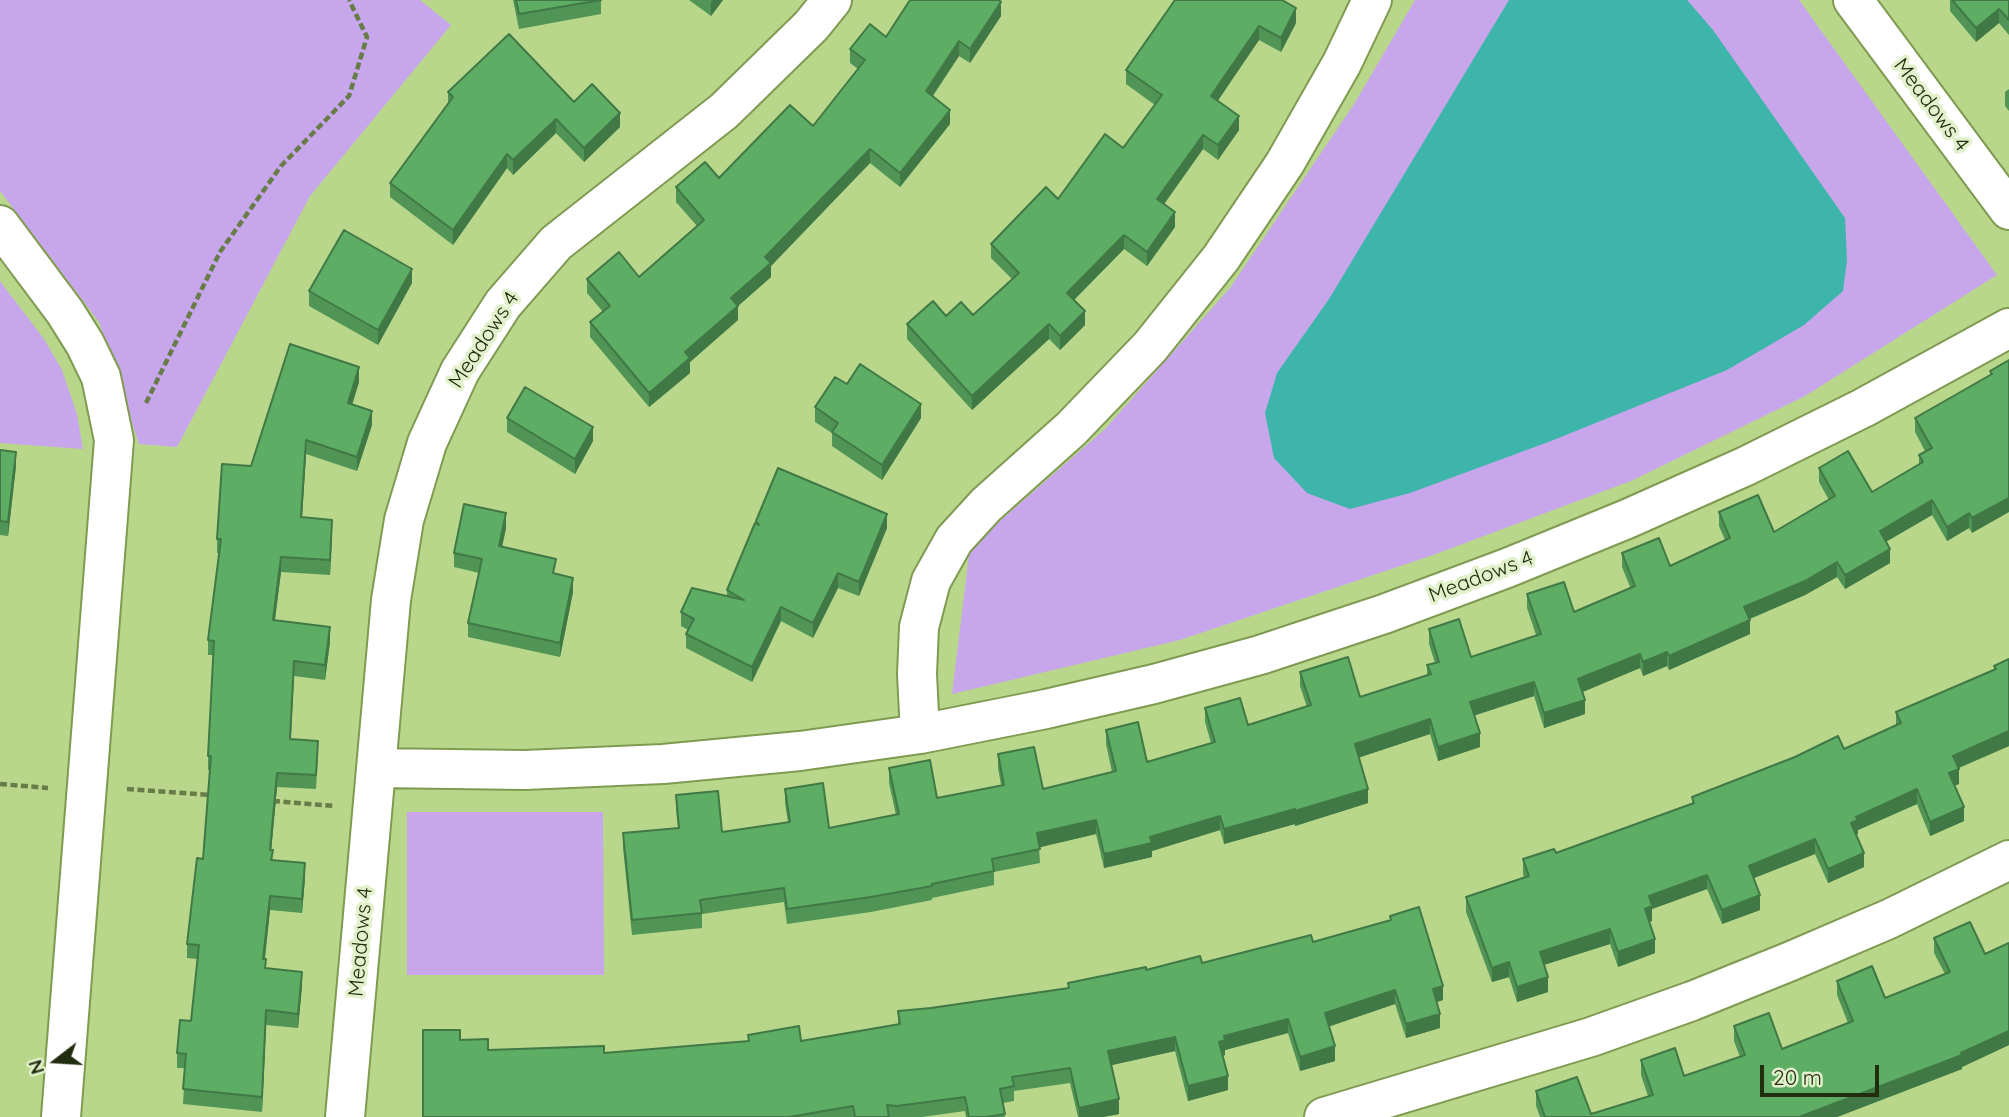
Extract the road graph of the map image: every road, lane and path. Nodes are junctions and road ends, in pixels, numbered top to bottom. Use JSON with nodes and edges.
{"nodes":[{"id":1,"x":349,"y":0,"type":"edge"},
{"id":2,"x":832,"y":0,"type":"edge"},
{"id":3,"x":1372,"y":0,"type":"edge"},
{"id":4,"x":1853,"y":0,"type":"edge"},
{"id":5,"x":2009,"y":210,"type":"edge"},
{"id":6,"x":0,"y":225,"type":"edge"},
{"id":7,"x":2009,"y":328,"type":"edge"},
{"id":8,"x":114,"y":440,"type":"junction"},
{"id":9,"x":920,"y":733,"type":"junction"},
{"id":10,"x":377,"y":768,"type":"junction"},
{"id":11,"x":0,"y":784,"type":"edge"},
{"id":12,"x":87,"y":788,"type":"junction"},
{"id":13,"x":220,"y":796,"type":"edge"},
{"id":14,"x":262,"y":800,"type":"edge"},
{"id":15,"x":373,"y":809,"type":"junction"},
{"id":16,"x":2009,"y":860,"type":"edge"},
{"id":17,"x":61,"y":1117,"type":"edge"},
{"id":18,"x":345,"y":1117,"type":"edge"},
{"id":19,"x":1324,"y":1117,"type":"edge"}],
"edges":[{"from":1,"to":8,"type":"path"},
{"from":2,"to":10,"type":"street","name":"Meadows 4"},
{"from":3,"to":9,"type":"street"},
{"from":4,"to":5,"type":"street","name":"Meadows 4"},
{"from":6,"to":8,"type":"street"},
{"from":7,"to":9,"type":"street","name":"Meadows 4"},
{"from":8,"to":12,"type":"street"},
{"from":9,"to":10,"type":"street","name":"Meadows 4"},
{"from":10,"to":15,"type":"street","name":"Meadows 4"},
{"from":11,"to":12,"type":"path"},
{"from":12,"to":13,"type":"path"},
{"from":12,"to":17,"type":"street"},
{"from":14,"to":15,"type":"path"},
{"from":15,"to":18,"type":"street","name":"Meadows 4"},
{"from":16,"to":19,"type":"street"}]}
